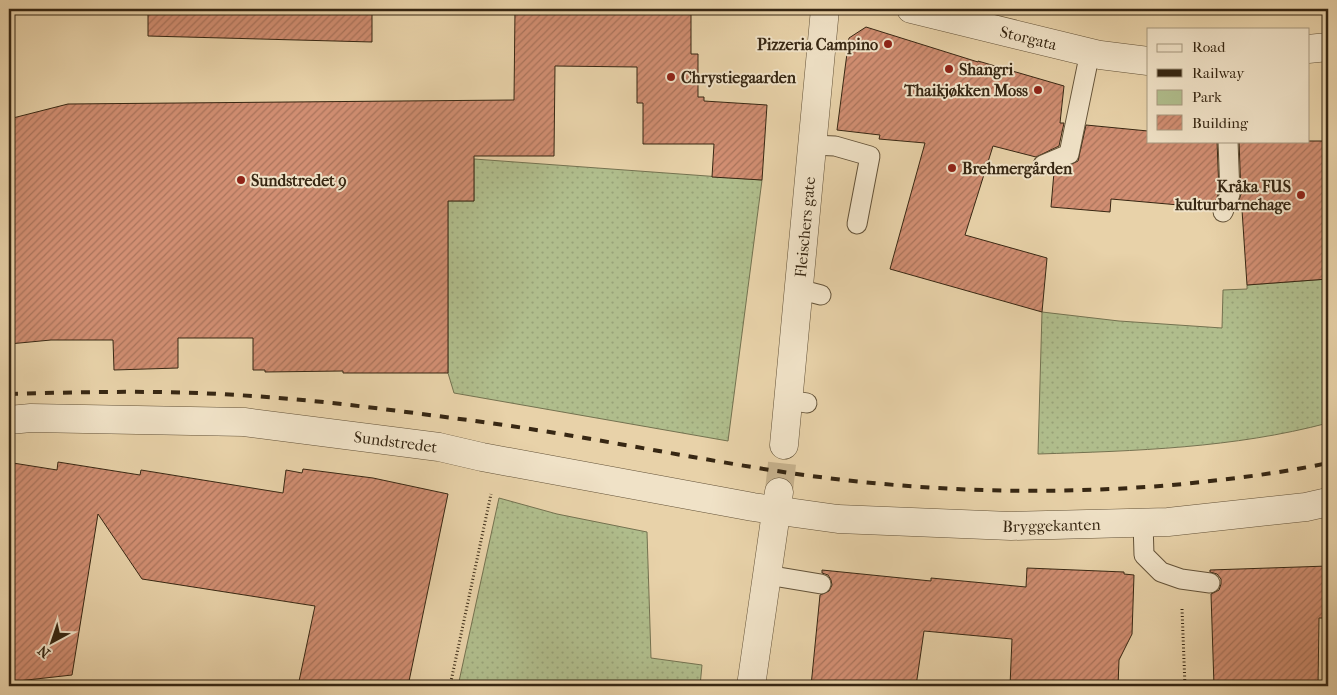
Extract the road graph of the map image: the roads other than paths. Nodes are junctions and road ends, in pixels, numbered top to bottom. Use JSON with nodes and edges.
{"nodes":[{"id":1,"x":825,"y":9,"type":"edge"},
{"id":2,"x":911,"y":9,"type":"edge"},
{"id":3,"x":1328,"y":47,"type":"edge"},
{"id":4,"x":1310,"y":49,"type":"edge"},
{"id":5,"x":1090,"y":52,"type":"junction"},
{"id":6,"x":1147,"y":61,"type":"edge"},
{"id":7,"x":1228,"y":142,"type":"edge"},
{"id":8,"x":812,"y":145,"type":"junction"},
{"id":9,"x":1043,"y":165,"type":"dead end"},
{"id":10,"x":1223,"y":212,"type":"dead end"},
{"id":11,"x":857,"y":224,"type":"dead end"},
{"id":12,"x":9,"y":420,"type":"edge"},
{"id":13,"x":784,"y":445,"type":"tunnel mouth"},
{"id":14,"x":777,"y":500,"type":"junction"},
{"id":15,"x":1328,"y":502,"type":"edge"},
{"id":16,"x":1144,"y":522,"type":"junction"},
{"id":17,"x":767,"y":575,"type":"junction"},
{"id":18,"x":1210,"y":583,"type":"dead end"},
{"id":19,"x":821,"y":584,"type":"dead end"},
{"id":20,"x":751,"y":686,"type":"edge"}],
"edges":[{"from":1,"to":8,"type":"street","name":"Fleischers gate"},
{"from":2,"to":5,"type":"street","name":"Storgata"},
{"from":3,"to":4,"type":"street"},
{"from":5,"to":6,"type":"street","name":"Storgata"},
{"from":5,"to":9,"type":"lane"},
{"from":7,"to":10,"type":"lane"},
{"from":8,"to":11,"type":"lane"},
{"from":8,"to":13,"type":"street","name":"Fleischers gate"},
{"from":12,"to":14,"type":"street","name":"Sundstredet"},
{"from":14,"to":16,"type":"street","name":"Bryggekanten"},
{"from":14,"to":17,"type":"street"},
{"from":15,"to":16,"type":"street","name":"Bryggekanten"},
{"from":16,"to":18,"type":"lane"},
{"from":17,"to":19,"type":"lane"},
{"from":17,"to":20,"type":"street"}]}
